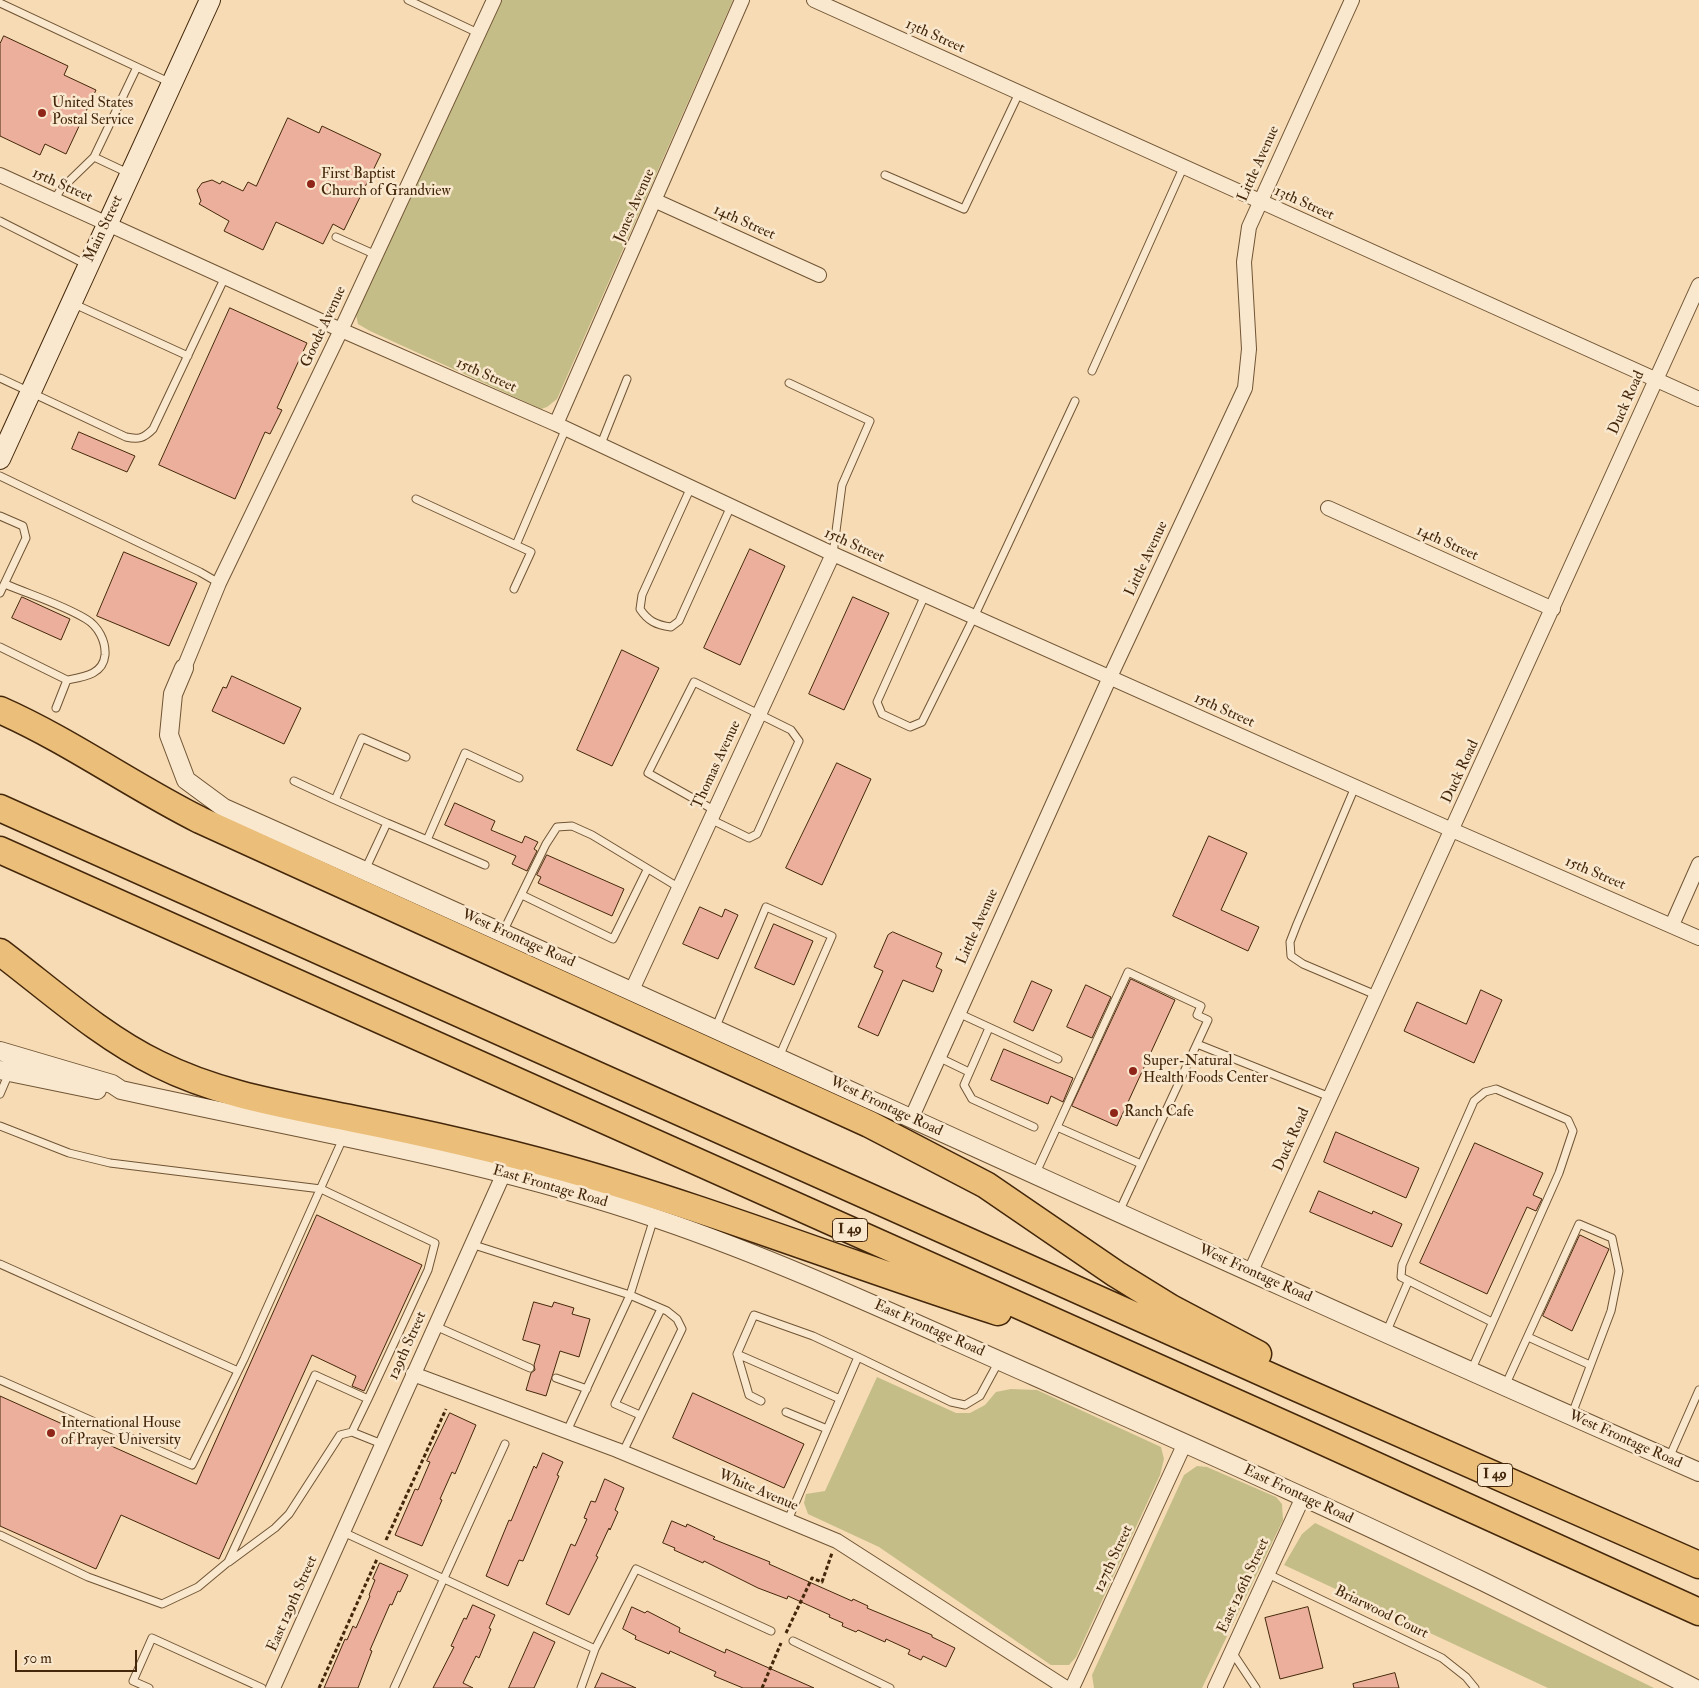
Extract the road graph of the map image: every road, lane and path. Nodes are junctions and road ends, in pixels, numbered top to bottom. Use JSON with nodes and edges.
{"nodes":[{"id":1,"x":210,"y":0,"type":"edge"},
{"id":2,"x":408,"y":0,"type":"edge"},
{"id":3,"x":494,"y":0,"type":"edge"},
{"id":4,"x":742,"y":0,"type":"edge"},
{"id":5,"x":814,"y":0,"type":"edge"},
{"id":6,"x":1352,"y":0,"type":"edge"},
{"id":7,"x":0,"y":4,"type":"edge"},
{"id":8,"x":478,"y":33,"type":"junction"},
{"id":9,"x":137,"y":67,"type":"junction"},
{"id":10,"x":172,"y":83,"type":"junction"},
{"id":11,"x":1019,"y":93,"type":"junction"},
{"id":12,"x":94,"y":157,"type":"junction"},
{"id":13,"x":1183,"y":168,"type":"junction"},
{"id":14,"x":130,"y":174,"type":"junction"},
{"id":15,"x":0,"y":175,"type":"edge"},
{"id":16,"x":885,"y":175,"type":"dead end"},
{"id":17,"x":54,"y":200,"type":"junction"},
{"id":18,"x":656,"y":201,"type":"junction"},
{"id":19,"x":1259,"y":202,"type":"junction"},
{"id":20,"x":0,"y":221,"type":"edge"},
{"id":21,"x":107,"y":224,"type":"junction"},
{"id":22,"x":336,"y":237,"type":"dead end"},
{"id":23,"x":376,"y":255,"type":"junction"},
{"id":24,"x":88,"y":266,"type":"junction"},
{"id":25,"x":819,"y":275,"type":"dead end"},
{"id":26,"x":225,"y":277,"type":"junction"},
{"id":27,"x":1699,"y":285,"type":"edge"},
{"id":28,"x":71,"y":302,"type":"junction"},
{"id":29,"x":341,"y":330,"type":"junction"},
{"id":30,"x":188,"y":356,"type":"junction"},
{"id":31,"x":1092,"y":371,"type":"dead end"},
{"id":32,"x":0,"y":378,"type":"edge"},
{"id":33,"x":627,"y":379,"type":"dead end"},
{"id":34,"x":1655,"y":380,"type":"junction"},
{"id":35,"x":789,"y":383,"type":"dead end"},
{"id":36,"x":30,"y":391,"type":"junction"},
{"id":37,"x":1699,"y":399,"type":"edge"},
{"id":38,"x":1075,"y":401,"type":"dead end"},
{"id":39,"x":561,"y":426,"type":"junction"},
{"id":40,"x":601,"y":444,"type":"junction"},
{"id":41,"x":0,"y":459,"type":"edge"},
{"id":42,"x":0,"y":476,"type":"edge"},
{"id":43,"x":691,"y":487,"type":"junction"},
{"id":44,"x":416,"y":500,"type":"dead end"},
{"id":45,"x":731,"y":506,"type":"junction"},
{"id":46,"x":1328,"y":508,"type":"dead end"},
{"id":47,"x":0,"y":516,"type":"edge"},
{"id":48,"x":516,"y":545,"type":"junction"},
{"id":49,"x":833,"y":554,"type":"junction"},
{"id":50,"x":219,"y":583,"type":"junction"},
{"id":51,"x":4,"y":584,"type":"junction"},
{"id":52,"x":514,"y":589,"type":"dead end"},
{"id":53,"x":0,"y":593,"type":"edge"},
{"id":54,"x":925,"y":595,"type":"junction"},
{"id":55,"x":1553,"y":609,"type":"junction"},
{"id":56,"x":974,"y":617,"type":"junction"},
{"id":57,"x":0,"y":647,"type":"edge"},
{"id":58,"x":184,"y":668,"type":"joint"},
{"id":59,"x":1110,"y":677,"type":"junction"},
{"id":60,"x":67,"y":680,"type":"junction"},
{"id":61,"x":56,"y":708,"type":"dead end"},
{"id":62,"x":0,"y":710,"type":"edge"},
{"id":63,"x":759,"y":712,"type":"junction"},
{"id":64,"x":406,"y":757,"type":"dead end"},
{"id":65,"x":519,"y":778,"type":"dead end"},
{"id":66,"x":294,"y":781,"type":"dead end"},
{"id":67,"x":1355,"y":787,"type":"junction"},
{"id":68,"x":335,"y":800,"type":"junction"},
{"id":69,"x":0,"y":808,"type":"edge"},
{"id":70,"x":712,"y":814,"type":"junction"},
{"id":71,"x":387,"y":823,"type":"junction"},
{"id":72,"x":1452,"y":830,"type":"junction"},
{"id":73,"x":427,"y":840,"type":"junction"},
{"id":74,"x":0,"y":850,"type":"edge"},
{"id":75,"x":1699,"y":864,"type":"edge"},
{"id":76,"x":485,"y":865,"type":"dead end"},
{"id":77,"x":365,"y":870,"type":"junction"},
{"id":78,"x":646,"y":870,"type":"junction"},
{"id":79,"x":678,"y":887,"type":"junction"},
{"id":80,"x":522,"y":895,"type":"junction"},
{"id":81,"x":1672,"y":925,"type":"junction"},
{"id":82,"x":503,"y":932,"type":"junction"},
{"id":83,"x":1699,"y":938,"type":"edge"},
{"id":84,"x":0,"y":952,"type":"edge"},
{"id":85,"x":632,"y":990,"type":"junction"},
{"id":86,"x":1376,"y":995,"type":"junction"},
{"id":87,"x":958,"y":1013,"type":"junction"},
{"id":88,"x":989,"y":1028,"type":"junction"},
{"id":89,"x":715,"y":1029,"type":"junction"},
{"id":90,"x":1196,"y":1044,"type":"junction"},
{"id":91,"x":0,"y":1051,"type":"edge"},
{"id":92,"x":779,"y":1057,"type":"junction"},
{"id":93,"x":938,"y":1057,"type":"junction"},
{"id":94,"x":1058,"y":1059,"type":"dead end"},
{"id":95,"x":5,"y":1071,"type":"edge"},
{"id":96,"x":969,"y":1072,"type":"junction"},
{"id":97,"x":121,"y":1090,"type":"junction"},
{"id":98,"x":0,"y":1094,"type":"edge"},
{"id":99,"x":1330,"y":1097,"type":"junction"},
{"id":100,"x":911,"y":1119,"type":"junction"},
{"id":101,"x":0,"y":1126,"type":"edge"},
{"id":102,"x":1034,"y":1127,"type":"dead end"},
{"id":103,"x":1057,"y":1127,"type":"junction"},
{"id":104,"x":344,"y":1136,"type":"junction"},
{"id":105,"x":1141,"y":1164,"type":"junction"},
{"id":106,"x":504,"y":1173,"type":"junction"},
{"id":107,"x":1035,"y":1175,"type":"junction"},
{"id":108,"x":321,"y":1188,"type":"junction"},
{"id":109,"x":1119,"y":1212,"type":"junction"},
{"id":110,"x":654,"y":1218,"type":"junction"},
{"id":111,"x":471,"y":1244,"type":"junction"},
{"id":112,"x":0,"y":1264,"type":"edge"},
{"id":113,"x":1250,"y":1271,"type":"junction"},
{"id":114,"x":1408,"y":1282,"type":"junction"},
{"id":115,"x":630,"y":1295,"type":"junction"},
{"id":116,"x":661,"y":1309,"type":"junction"},
{"id":117,"x":1492,"y":1322,"type":"junction"},
{"id":118,"x":435,"y":1326,"type":"junction"},
{"id":119,"x":1081,"y":1333,"type":"junction"},
{"id":120,"x":1386,"y":1333,"type":"junction"},
{"id":121,"x":1528,"y":1336,"type":"junction"},
{"id":122,"x":737,"y":1354,"type":"junction"},
{"id":123,"x":858,"y":1357,"type":"junction"},
{"id":124,"x":999,"y":1361,"type":"junction"},
{"id":125,"x":1590,"y":1365,"type":"junction"},
{"id":126,"x":530,"y":1368,"type":"dead end"},
{"id":127,"x":238,"y":1371,"type":"junction"},
{"id":128,"x":1470,"y":1372,"type":"junction"},
{"id":129,"x":413,"y":1374,"type":"junction"},
{"id":130,"x":556,"y":1378,"type":"dead end"},
{"id":131,"x":0,"y":1380,"type":"edge"},
{"id":132,"x":1290,"y":1385,"type":"junction"},
{"id":133,"x":1504,"y":1386,"type":"junction"},
{"id":134,"x":587,"y":1389,"type":"junction"},
{"id":135,"x":1699,"y":1390,"type":"edge"},
{"id":136,"x":368,"y":1399,"type":"junction"},
{"id":137,"x":840,"y":1399,"type":"junction"},
{"id":138,"x":761,"y":1401,"type":"dead end"},
{"id":139,"x":786,"y":1412,"type":"dead end"},
{"id":140,"x":640,"y":1415,"type":"junction"},
{"id":141,"x":1571,"y":1416,"type":"junction"},
{"id":142,"x":827,"y":1429,"type":"junction"},
{"id":143,"x":567,"y":1431,"type":"junction"},
{"id":144,"x":352,"y":1432,"type":"junction"},
{"id":145,"x":1185,"y":1443,"type":"junction"},
{"id":146,"x":382,"y":1444,"type":"junction"},
{"id":147,"x":505,"y":1444,"type":"dead end"},
{"id":148,"x":622,"y":1452,"type":"junction"},
{"id":149,"x":1668,"y":1459,"type":"junction"},
{"id":150,"x":1699,"y":1472,"type":"edge"},
{"id":151,"x":1303,"y":1497,"type":"junction"},
{"id":152,"x":788,"y":1520,"type":"junction"},
{"id":153,"x":343,"y":1532,"type":"junction"},
{"id":154,"x":0,"y":1535,"type":"edge"},
{"id":155,"x":837,"y":1541,"type":"junction"},
{"id":156,"x":228,"y":1562,"type":"junction"},
{"id":157,"x":1699,"y":1564,"type":"edge"},
{"id":158,"x":1268,"y":1574,"type":"junction"},
{"id":159,"x":444,"y":1579,"type":"junction"},
{"id":160,"x":1699,"y":1612,"type":"edge"},
{"id":161,"x":771,"y":1631,"type":"dead end"},
{"id":162,"x":793,"y":1641,"type":"dead end"},
{"id":163,"x":595,"y":1649,"type":"junction"},
{"id":164,"x":1232,"y":1652,"type":"junction"},
{"id":165,"x":149,"y":1688,"type":"edge"},
{"id":166,"x":262,"y":1688,"type":"edge"},
{"id":167,"x":273,"y":1688,"type":"edge"},
{"id":168,"x":394,"y":1688,"type":"edge"},
{"id":169,"x":580,"y":1688,"type":"edge"},
{"id":170,"x":762,"y":1688,"type":"edge"},
{"id":171,"x":890,"y":1688,"type":"edge"},
{"id":172,"x":1066,"y":1688,"type":"edge"},
{"id":173,"x":1072,"y":1688,"type":"edge"},
{"id":174,"x":1215,"y":1688,"type":"edge"},
{"id":175,"x":1256,"y":1688,"type":"edge"},
{"id":176,"x":1474,"y":1688,"type":"edge"},
{"id":177,"x":1694,"y":1688,"type":"edge"}],
"edges":[{"from":1,"to":10,"type":"main road","name":"Main Street"},
{"from":2,"to":8,"type":"lane"},
{"from":3,"to":8,"type":"street","name":"Goode Avenue"},
{"from":4,"to":18,"type":"street","name":"Jones Avenue"},
{"from":5,"to":11,"type":"street","name":"13th Street"},
{"from":6,"to":19,"type":"street","name":"Little Avenue"},
{"from":7,"to":9,"type":"lane"},
{"from":8,"to":23,"type":"street","name":"Goode Avenue"},
{"from":9,"to":10,"type":"lane"},
{"from":9,"to":12,"type":"lane"},
{"from":10,"to":14,"type":"main road","name":"Main Street"},
{"from":11,"to":13,"type":"street","name":"13th Street"},
{"from":11,"to":16,"type":"lane"},
{"from":12,"to":14,"type":"lane"},
{"from":12,"to":17,"type":"lane"},
{"from":13,"to":19,"type":"street","name":"13th Street"},
{"from":13,"to":31,"type":"lane"},
{"from":14,"to":21,"type":"main road","name":"Main Street"},
{"from":15,"to":17,"type":"street","name":"15th Street"},
{"from":17,"to":21,"type":"street","name":"15th Street"},
{"from":18,"to":25,"type":"street","name":"14th Street"},
{"from":18,"to":39,"type":"street","name":"Jones Avenue"},
{"from":19,"to":34,"type":"street","name":"13th Street"},
{"from":19,"to":59,"type":"street","name":"Little Avenue"},
{"from":20,"to":24,"type":"lane"},
{"from":21,"to":24,"type":"main road","name":"Main Street"},
{"from":21,"to":26,"type":"street","name":"15th Street"},
{"from":22,"to":23,"type":"lane"},
{"from":23,"to":29,"type":"street","name":"Goode Avenue"},
{"from":24,"to":28,"type":"main road","name":"Main Street"},
{"from":26,"to":29,"type":"street","name":"15th Street"},
{"from":26,"to":30,"type":"lane"},
{"from":27,"to":34,"type":"street","name":"Duck Road"},
{"from":28,"to":30,"type":"lane"},
{"from":28,"to":36,"type":"main road","name":"Main Street"},
{"from":29,"to":39,"type":"street","name":"15th Street"},
{"from":29,"to":50,"type":"street","name":"Goode Avenue"},
{"from":30,"to":36,"type":"lane"},
{"from":32,"to":36,"type":"lane"},
{"from":33,"to":40,"type":"lane"},
{"from":34,"to":37,"type":"street","name":"13th Street"},
{"from":34,"to":55,"type":"street","name":"Duck Road"},
{"from":35,"to":49,"type":"lane"},
{"from":36,"to":41,"type":"main road","name":"Main Street"},
{"from":38,"to":56,"type":"lane"},
{"from":39,"to":40,"type":"street","name":"15th Street"},
{"from":39,"to":48,"type":"lane"},
{"from":40,"to":43,"type":"street","name":"15th Street"},
{"from":42,"to":50,"type":"lane"},
{"from":43,"to":45,"type":"street","name":"15th Street"},
{"from":43,"to":45,"type":"lane"},
{"from":44,"to":48,"type":"lane"},
{"from":45,"to":49,"type":"street","name":"15th Street"},
{"from":46,"to":55,"type":"street","name":"14th Street"},
{"from":47,"to":51,"type":"lane"},
{"from":48,"to":52,"type":"lane"},
{"from":49,"to":54,"type":"street","name":"15th Street"},
{"from":49,"to":63,"type":"street","name":"Thomas Avenue"},
{"from":50,"to":58,"type":"street","name":"Goode Avenue"},
{"from":51,"to":53,"type":"lane"},
{"from":51,"to":60,"type":"lane"},
{"from":54,"to":56,"type":"street","name":"15th Street"},
{"from":54,"to":56,"type":"lane"},
{"from":55,"to":72,"type":"street","name":"Duck Road"},
{"from":56,"to":59,"type":"street","name":"15th Street"},
{"from":57,"to":60,"type":"lane"},
{"from":58,"to":77,"type":"street","name":"West Frontage Road"},
{"from":59,"to":67,"type":"street","name":"15th Street"},
{"from":59,"to":87,"type":"street","name":"Little Avenue"},
{"from":60,"to":61,"type":"lane"},
{"from":62,"to":132,"type":"highway"},
{"from":63,"to":70,"type":"street","name":"Thomas Avenue"},
{"from":63,"to":70,"type":"lane"},
{"from":63,"to":70,"type":"lane"},
{"from":64,"to":68,"type":"lane"},
{"from":65,"to":73,"type":"lane"},
{"from":66,"to":68,"type":"lane"},
{"from":67,"to":72,"type":"street","name":"15th Street"},
{"from":67,"to":86,"type":"lane"},
{"from":68,"to":71,"type":"lane"},
{"from":69,"to":132,"type":"highway","number":"I 49"},
{"from":70,"to":79,"type":"street","name":"Thomas Avenue"},
{"from":71,"to":73,"type":"lane"},
{"from":71,"to":77,"type":"lane"},
{"from":72,"to":81,"type":"street","name":"15th Street"},
{"from":72,"to":86,"type":"street","name":"Duck Road"},
{"from":73,"to":76,"type":"lane"},
{"from":74,"to":119,"type":"highway","number":"I 49"},
{"from":75,"to":81,"type":"street"},
{"from":77,"to":82,"type":"street","name":"West Frontage Road"},
{"from":78,"to":79,"type":"lane"},
{"from":78,"to":80,"type":"lane"},
{"from":78,"to":80,"type":"lane"},
{"from":79,"to":85,"type":"street","name":"Thomas Avenue"},
{"from":80,"to":82,"type":"lane"},
{"from":81,"to":83,"type":"street","name":"15th Street"},
{"from":82,"to":85,"type":"street","name":"West Frontage Road"},
{"from":84,"to":119,"type":"highway"},
{"from":85,"to":89,"type":"street","name":"West Frontage Road"},
{"from":86,"to":99,"type":"street","name":"Duck Road"},
{"from":87,"to":88,"type":"lane"},
{"from":87,"to":93,"type":"street","name":"Little Avenue"},
{"from":88,"to":94,"type":"lane"},
{"from":88,"to":96,"type":"lane"},
{"from":89,"to":92,"type":"street","name":"West Frontage Road"},
{"from":89,"to":92,"type":"lane"},
{"from":90,"to":99,"type":"lane"},
{"from":90,"to":103,"type":"lane"},
{"from":90,"to":105,"type":"lane"},
{"from":91,"to":97,"type":"street","name":"East Frontage Road"},
{"from":92,"to":100,"type":"street","name":"West Frontage Road"},
{"from":93,"to":96,"type":"lane"},
{"from":93,"to":100,"type":"street","name":"Little Avenue"},
{"from":95,"to":97,"type":"street","name":"East Frontage Road"},
{"from":95,"to":98,"type":"lane"},
{"from":96,"to":102,"type":"lane"},
{"from":97,"to":104,"type":"street","name":"East Frontage Road"},
{"from":99,"to":113,"type":"street","name":"Duck Road"},
{"from":100,"to":107,"type":"street","name":"West Frontage Road"},
{"from":101,"to":108,"type":"lane"},
{"from":103,"to":105,"type":"lane"},
{"from":103,"to":107,"type":"lane"},
{"from":104,"to":106,"type":"street","name":"East Frontage Road"},
{"from":104,"to":108,"type":"lane"},
{"from":105,"to":109,"type":"lane"},
{"from":106,"to":110,"type":"street","name":"East Frontage Road"},
{"from":106,"to":111,"type":"street","name":"129th Street"},
{"from":107,"to":109,"type":"street","name":"West Frontage Road"},
{"from":108,"to":127,"type":"lane"},
{"from":108,"to":136,"type":"lane"},
{"from":109,"to":113,"type":"street","name":"West Frontage Road"},
{"from":110,"to":115,"type":"lane"},
{"from":110,"to":124,"type":"street","name":"East Frontage Road"},
{"from":111,"to":115,"type":"lane"},
{"from":111,"to":118,"type":"street","name":"129th Street"},
{"from":112,"to":127,"type":"lane"},
{"from":113,"to":120,"type":"street","name":"West Frontage Road"},
{"from":114,"to":117,"type":"lane"},
{"from":114,"to":117,"type":"lane"},
{"from":114,"to":120,"type":"lane"},
{"from":115,"to":116,"type":"lane"},
{"from":115,"to":134,"type":"lane"},
{"from":116,"to":140,"type":"lane"},
{"from":116,"to":140,"type":"lane"},
{"from":117,"to":128,"type":"lane"},
{"from":118,"to":126,"type":"lane"},
{"from":118,"to":129,"type":"street","name":"129th Street"},
{"from":119,"to":160,"type":"highway","number":"I 49"},
{"from":120,"to":128,"type":"street","name":"West Frontage Road"},
{"from":121,"to":125,"type":"lane"},
{"from":121,"to":125,"type":"lane"},
{"from":121,"to":133,"type":"lane"},
{"from":122,"to":123,"type":"lane"},
{"from":122,"to":137,"type":"lane"},
{"from":122,"to":138,"type":"lane"},
{"from":123,"to":124,"type":"lane"},
{"from":123,"to":137,"type":"lane"},
{"from":124,"to":145,"type":"street","name":"East Frontage Road"},
{"from":125,"to":141,"type":"lane"},
{"from":127,"to":131,"type":"lane"},
{"from":128,"to":133,"type":"street","name":"West Frontage Road"},
{"from":129,"to":143,"type":"street","name":"White Avenue"},
{"from":129,"to":146,"type":"street","name":"129th Street"},
{"from":130,"to":134,"type":"lane"},
{"from":132,"to":157,"type":"highway","number":"I 49"},
{"from":133,"to":141,"type":"street","name":"West Frontage Road"},
{"from":134,"to":143,"type":"lane"},
{"from":135,"to":149,"type":"lane"},
{"from":136,"to":144,"type":"lane"},
{"from":136,"to":156,"type":"lane"},
{"from":137,"to":142,"type":"lane"},
{"from":139,"to":142,"type":"lane"},
{"from":140,"to":148,"type":"lane"},
{"from":141,"to":149,"type":"street","name":"West Frontage Road"},
{"from":142,"to":152,"type":"lane"},
{"from":143,"to":148,"type":"street","name":"White Avenue"},
{"from":144,"to":146,"type":"lane"},
{"from":144,"to":156,"type":"lane"},
{"from":145,"to":151,"type":"street","name":"East Frontage Road"},
{"from":145,"to":173,"type":"street","name":"127th Street"},
{"from":146,"to":153,"type":"street","name":"129th Street"},
{"from":147,"to":159,"type":"lane"},
{"from":148,"to":152,"type":"street","name":"White Avenue"},
{"from":149,"to":150,"type":"street","name":"West Frontage Road"},
{"from":151,"to":158,"type":"street","name":"East 126th Street"},
{"from":151,"to":177,"type":"street","name":"East Frontage Road"},
{"from":152,"to":155,"type":"street","name":"White Avenue"},
{"from":153,"to":159,"type":"lane"},
{"from":153,"to":167,"type":"street","name":"East 129th Street"},
{"from":154,"to":156,"type":"lane"},
{"from":155,"to":170,"type":"path"},
{"from":155,"to":172,"type":"street","name":"White Avenue"},
{"from":158,"to":164,"type":"street","name":"East 126th Street"},
{"from":158,"to":176,"type":"lane","name":"Briarwood Court"},
{"from":159,"to":163,"type":"lane"},
{"from":159,"to":168,"type":"lane"},
{"from":161,"to":163,"type":"lane"},
{"from":162,"to":171,"type":"lane"},
{"from":163,"to":169,"type":"lane"},
{"from":164,"to":174,"type":"street","name":"East 126th Street"},
{"from":164,"to":175,"type":"lane"},
{"from":165,"to":166,"type":"lane"}]}
